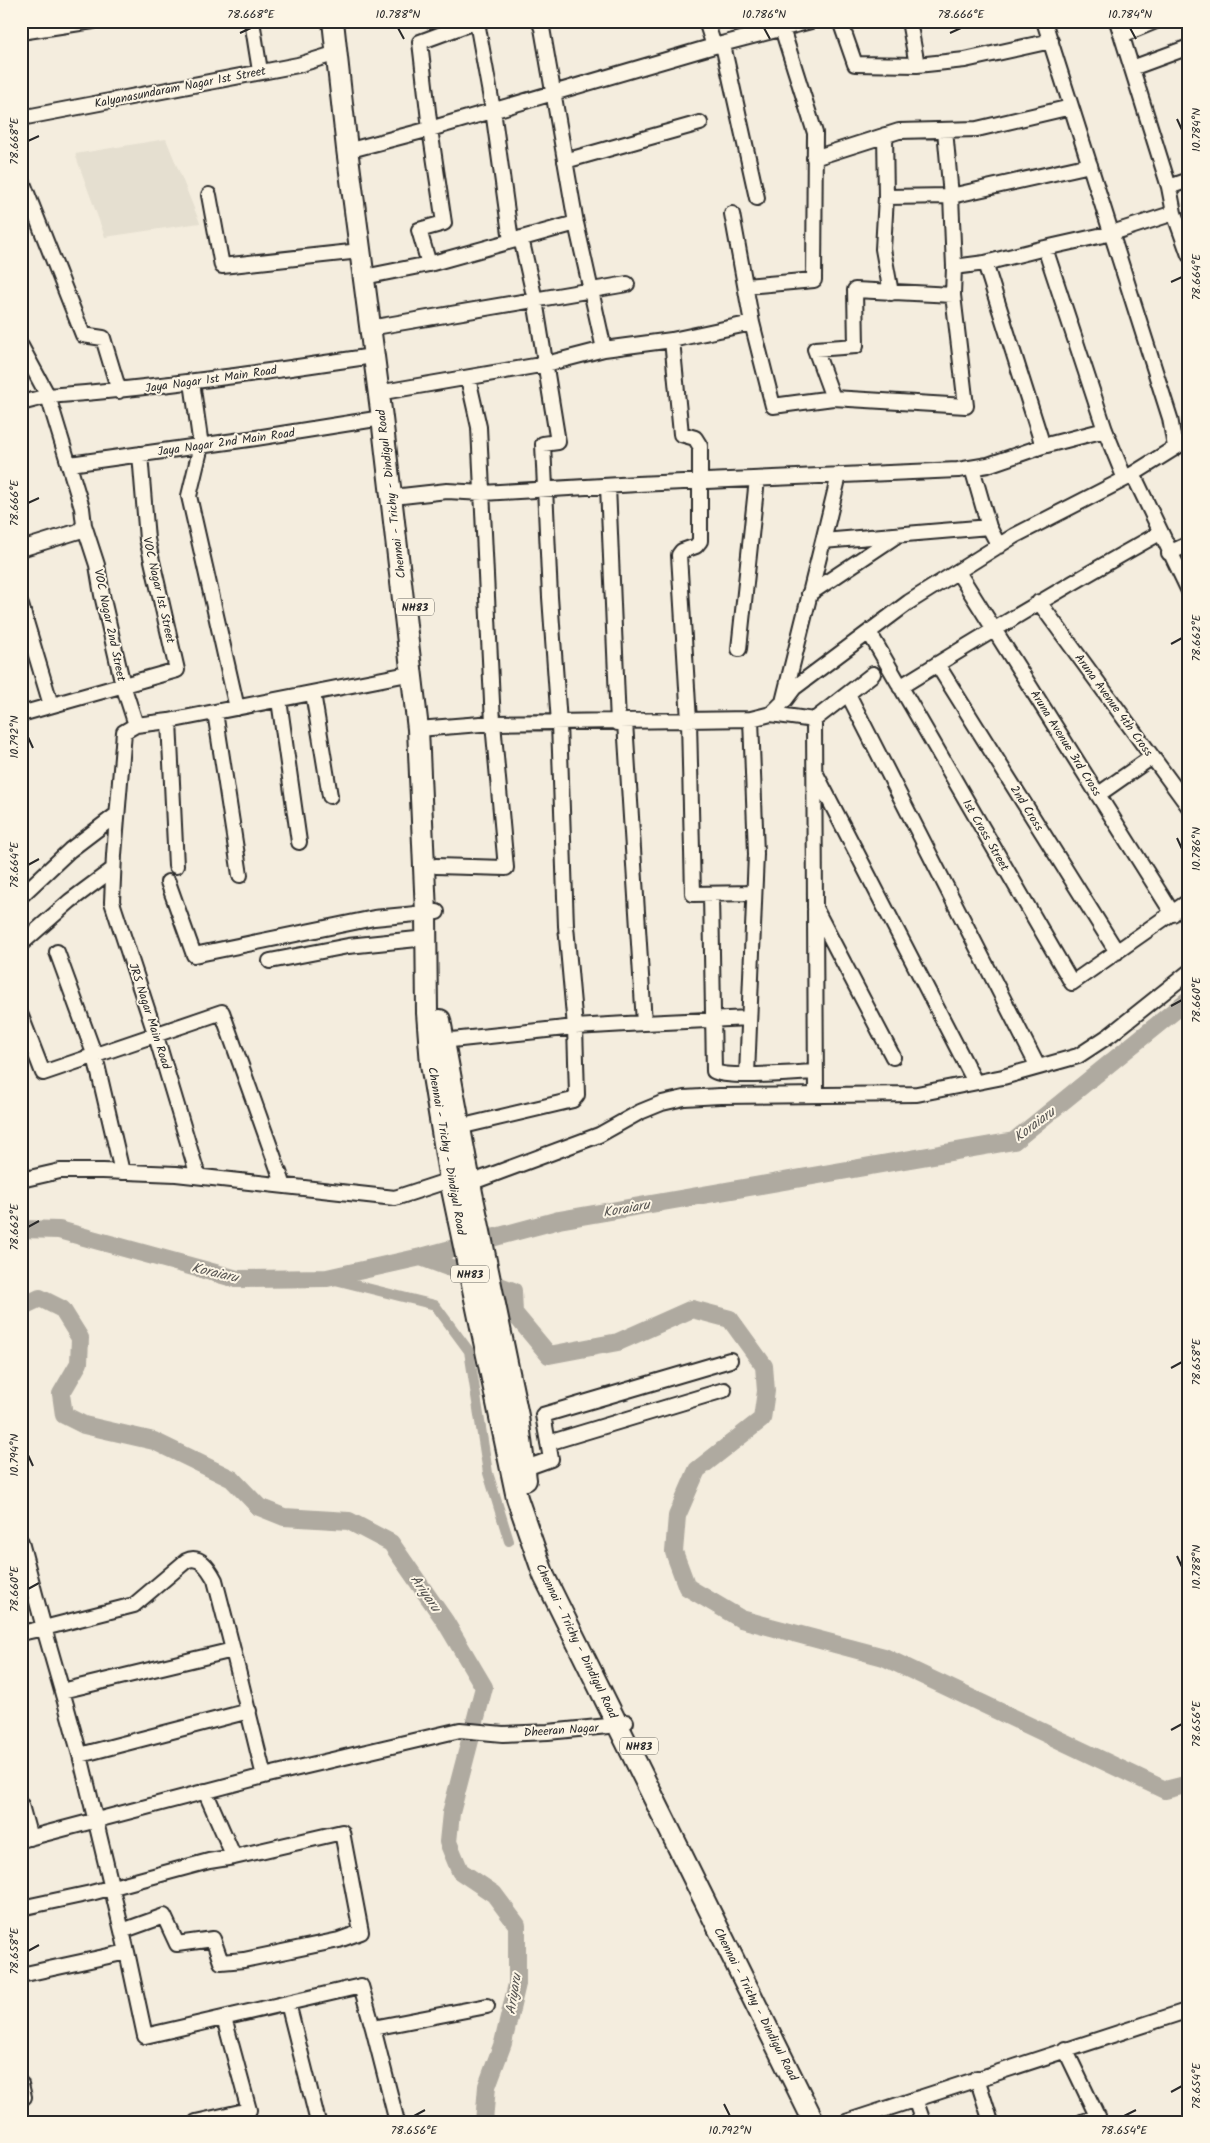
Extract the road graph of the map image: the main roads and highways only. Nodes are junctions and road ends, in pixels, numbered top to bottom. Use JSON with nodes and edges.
{"nodes":[{"id":1,"x":333,"y":21,"type":"edge"},
{"id":2,"x":342,"y":21,"type":"edge"},
{"id":3,"x":352,"y":148,"type":"junction"},
{"id":4,"x":387,"y":418,"type":"junction"},
{"id":5,"x":424,"y":728,"type":"junction"},
{"id":6,"x":432,"y":912,"type":"junction"},
{"id":7,"x":461,"y":1187,"type":"junction"},
{"id":8,"x":496,"y":1354,"type":"junction"},
{"id":9,"x":622,"y":1723,"type":"junction"},
{"id":10,"x":814,"y":2122,"type":"edge"},
{"id":11,"x":825,"y":2122,"type":"edge"}],
"edges":[{"from":1,"to":3,"type":"highway","name":"Chennai - Trichy - Dindigul Road","number":"NH83"},
{"from":2,"to":3,"type":"highway","name":"Chennai - Trichy - Dindigul Road","number":"NH83"},
{"from":3,"to":4,"type":"highway","name":"Chennai - Trichy - Dindigul Road","number":"NH83"},
{"from":3,"to":4,"type":"highway","name":"Chennai - Trichy - Dindigul Road","number":"NH83"},
{"from":4,"to":5,"type":"highway","name":"Chennai - Trichy - Dindigul Road","number":"NH83"},
{"from":4,"to":5,"type":"highway","name":"Chennai - Trichy - Dindigul Road","number":"NH83"},
{"from":5,"to":6,"type":"highway","name":"Chennai - Trichy - Dindigul Road","number":"NH83"},
{"from":5,"to":6,"type":"highway","name":"Chennai - Trichy - Dindigul Road","number":"NH83"},
{"from":6,"to":7,"type":"highway","name":"Chennai - Trichy - Dindigul Road","number":"NH83"},
{"from":6,"to":7,"type":"highway","name":"Chennai - Trichy - Dindigul Road","number":"NH83"},
{"from":7,"to":8,"type":"highway","name":"Chennai - Trichy - Dindigul Road","number":"NH83"},
{"from":8,"to":9,"type":"highway","name":"Chennai - Trichy - Dindigul Road","number":"NH83"},
{"from":8,"to":9,"type":"highway","name":"Chennai - Trichy - Dindigul Road"},
{"from":9,"to":10,"type":"highway","name":"Chennai - Trichy - Dindigul Road"},
{"from":9,"to":11,"type":"highway","name":"Chennai - Trichy - Dindigul Road","number":"NH83"}]}
